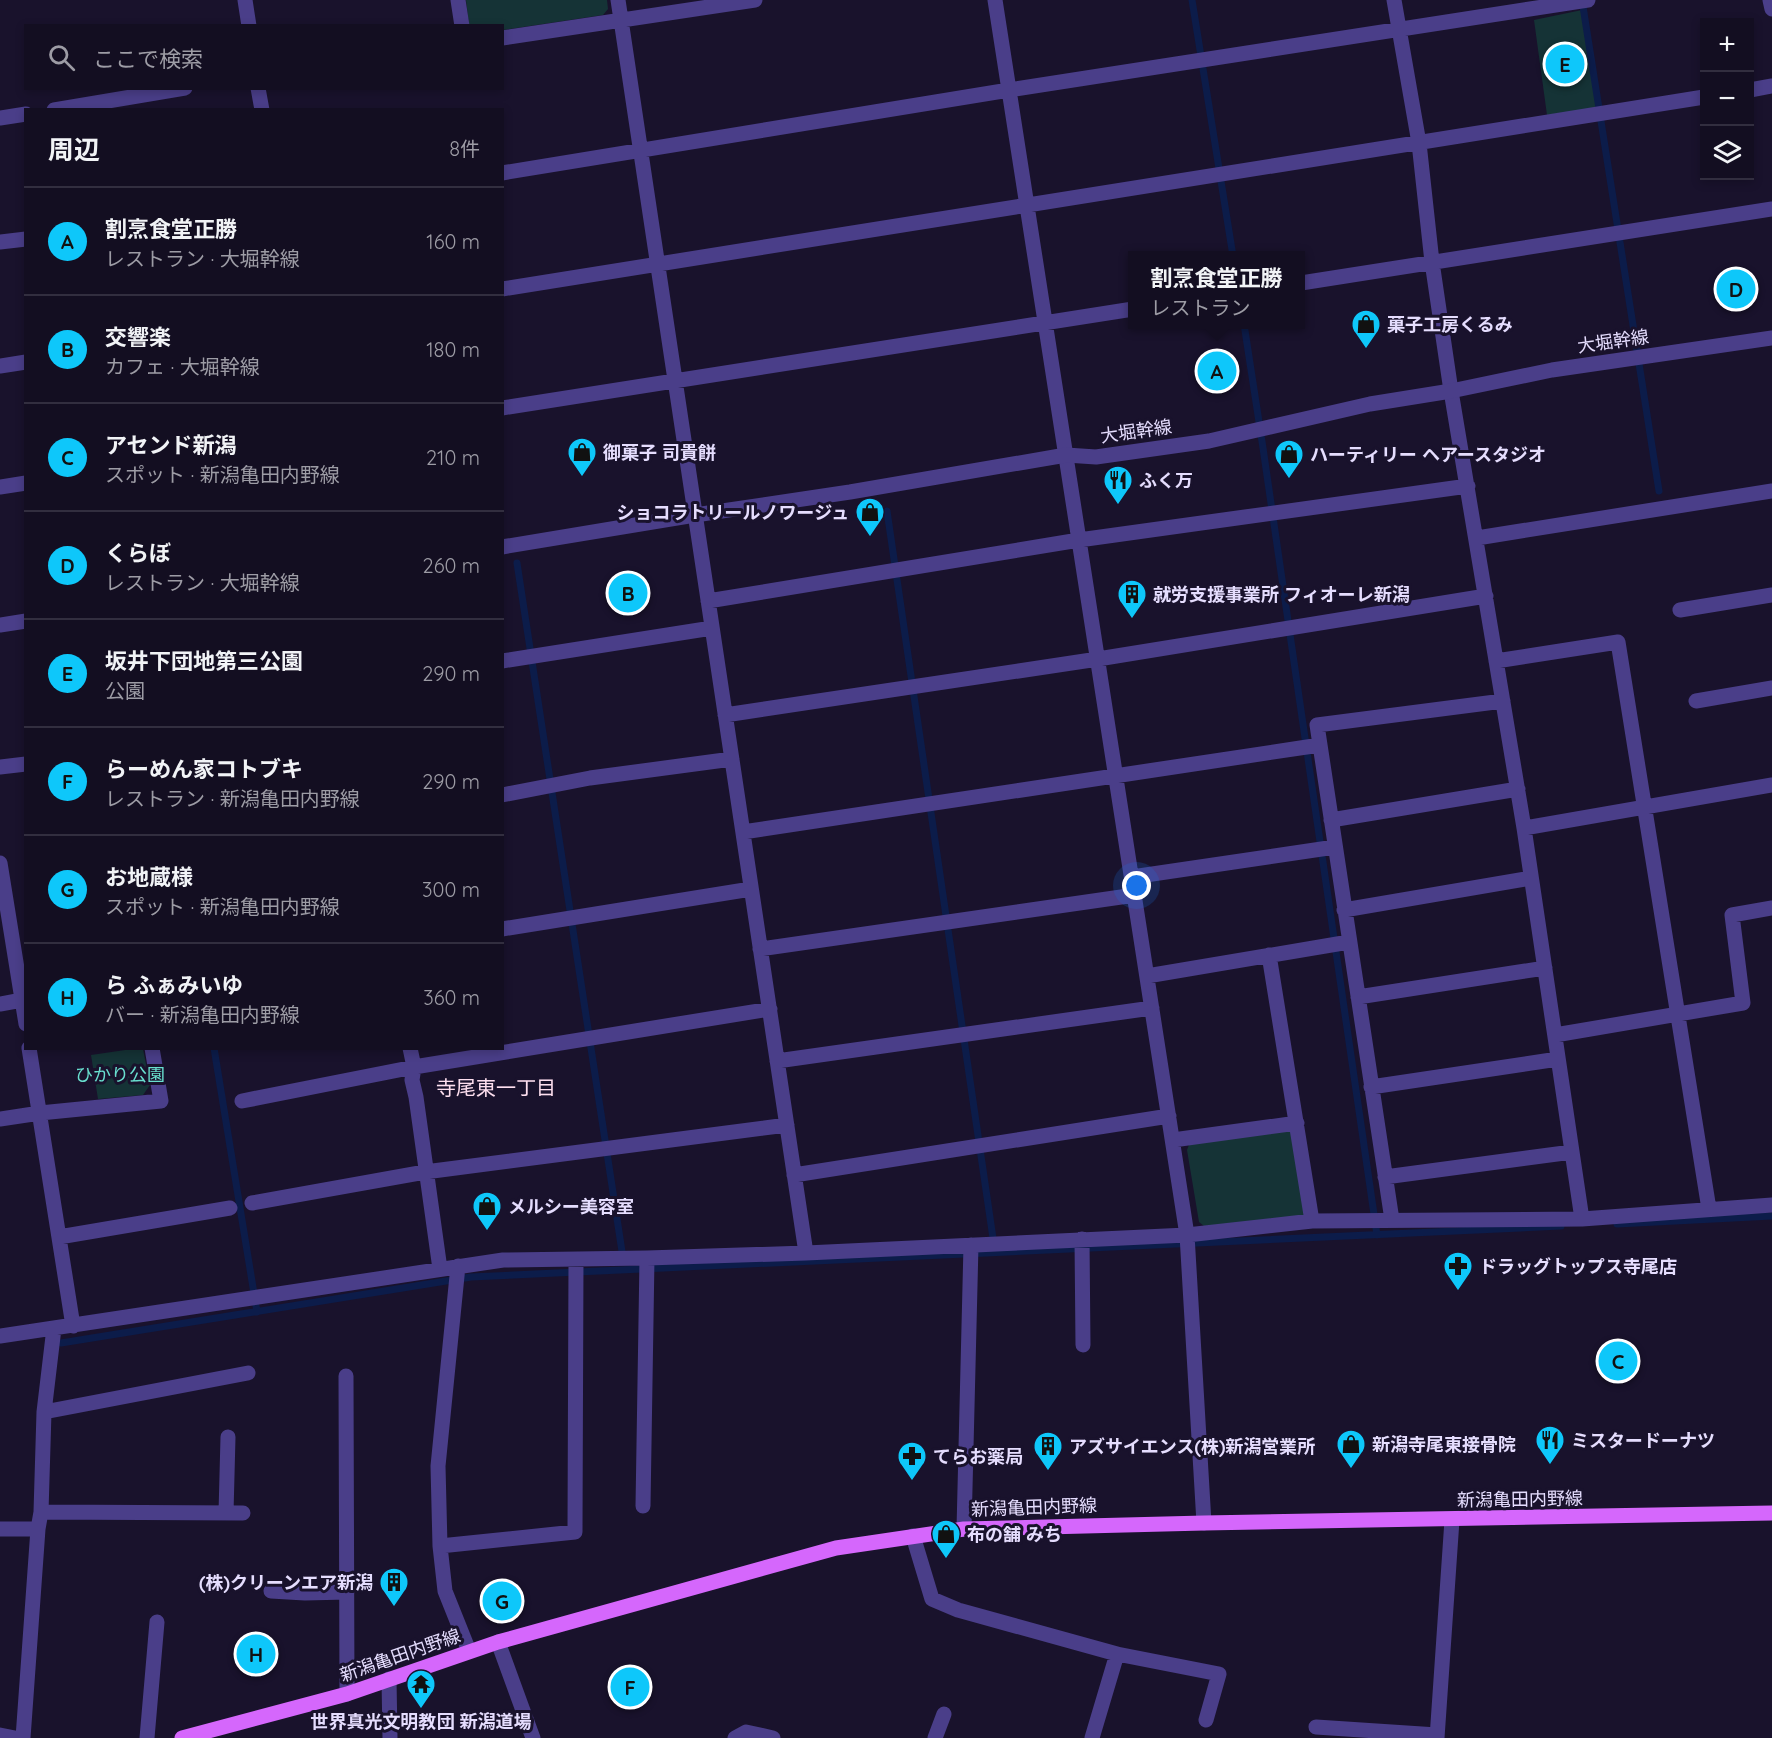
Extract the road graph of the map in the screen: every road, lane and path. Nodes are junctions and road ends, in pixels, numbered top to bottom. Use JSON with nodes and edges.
{"nodes":[{"id":1,"x":245,"y":0,"type":"edge"},
{"id":2,"x":458,"y":0,"type":"edge"},
{"id":3,"x":618,"y":0,"type":"edge"},
{"id":4,"x":755,"y":0,"type":"edge"},
{"id":5,"x":995,"y":0,"type":"edge"},
{"id":6,"x":1394,"y":0,"type":"edge"},
{"id":7,"x":1588,"y":0,"type":"edge"},
{"id":8,"x":1770,"y":0,"type":"edge"},
{"id":9,"x":1772,"y":9,"type":"edge"},
{"id":10,"x":621,"y":21,"type":"junction"},
{"id":11,"x":249,"y":24,"type":"edge"},
{"id":12,"x":462,"y":24,"type":"edge"},
{"id":13,"x":1399,"y":30,"type":"junction"},
{"id":14,"x":504,"y":38,"type":"edge"},
{"id":15,"x":1772,"y":86,"type":"edge"},
{"id":16,"x":1754,"y":89,"type":"edge"},
{"id":17,"x":173,"y":90,"type":"edge"},
{"id":18,"x":258,"y":90,"type":"edge"},
{"id":19,"x":1009,"y":90,"type":"junction"},
{"id":20,"x":1700,"y":98,"type":"edge"},
{"id":21,"x":66,"y":108,"type":"edge"},
{"id":22,"x":262,"y":108,"type":"edge"},
{"id":23,"x":24,"y":114,"type":"edge"},
{"id":24,"x":0,"y":118,"type":"edge"},
{"id":25,"x":1419,"y":142,"type":"junction"},
{"id":26,"x":640,"y":149,"type":"junction"},
{"id":27,"x":504,"y":173,"type":"edge"},
{"id":28,"x":1027,"y":205,"type":"junction"},
{"id":29,"x":1772,"y":209,"type":"edge"},
{"id":30,"x":24,"y":239,"type":"edge"},
{"id":31,"x":0,"y":242,"type":"edge"},
{"id":32,"x":1432,"y":262,"type":"junction"},
{"id":33,"x":658,"y":264,"type":"junction"},
{"id":34,"x":1305,"y":282,"type":"edge"},
{"id":35,"x":504,"y":289,"type":"edge"},
{"id":36,"x":1128,"y":310,"type":"edge"},
{"id":37,"x":1046,"y":323,"type":"junction"},
{"id":38,"x":1772,"y":338,"type":"edge"},
{"id":39,"x":24,"y":362,"type":"edge"},
{"id":40,"x":0,"y":366,"type":"edge"},
{"id":41,"x":675,"y":381,"type":"junction"},
{"id":42,"x":1450,"y":391,"type":"junction"},
{"id":43,"x":504,"y":408,"type":"edge"},
{"id":44,"x":1066,"y":454,"type":"junction"},
{"id":45,"x":24,"y":483,"type":"edge"},
{"id":46,"x":1468,"y":486,"type":"junction"},
{"id":47,"x":0,"y":487,"type":"edge"},
{"id":48,"x":1772,"y":491,"type":"edge"},
{"id":49,"x":695,"y":515,"type":"junction"},
{"id":50,"x":1477,"y":538,"type":"junction"},
{"id":51,"x":1079,"y":540,"type":"junction"},
{"id":52,"x":504,"y":547,"type":"edge"},
{"id":53,"x":1772,"y":595,"type":"edge"},
{"id":54,"x":1486,"y":596,"type":"junction"},
{"id":55,"x":708,"y":601,"type":"junction"},
{"id":56,"x":1680,"y":610,"type":"dead end"},
{"id":57,"x":24,"y":621,"type":"edge"},
{"id":58,"x":0,"y":625,"type":"edge"},
{"id":59,"x":712,"y":628,"type":"junction"},
{"id":60,"x":1098,"y":658,"type":"junction"},
{"id":61,"x":504,"y":661,"type":"edge"},
{"id":62,"x":1496,"y":661,"type":"junction"},
{"id":63,"x":1772,"y":688,"type":"edge"},
{"id":64,"x":1503,"y":701,"type":"junction"},
{"id":65,"x":1696,"y":701,"type":"dead end"},
{"id":66,"x":725,"y":715,"type":"junction"},
{"id":67,"x":1320,"y":745,"type":"junction"},
{"id":68,"x":732,"y":759,"type":"junction"},
{"id":69,"x":24,"y":764,"type":"edge"},
{"id":70,"x":0,"y":767,"type":"edge"},
{"id":71,"x":1116,"y":776,"type":"junction"},
{"id":72,"x":1772,"y":785,"type":"edge"},
{"id":73,"x":1518,"y":789,"type":"junction"},
{"id":74,"x":504,"y":795,"type":"edge"},
{"id":75,"x":1643,"y":807,"type":"junction"},
{"id":76,"x":1331,"y":820,"type":"junction"},
{"id":77,"x":1524,"y":828,"type":"junction"},
{"id":78,"x":743,"y":832,"type":"junction"},
{"id":79,"x":1335,"y":847,"type":"junction"},
{"id":80,"x":0,"y":863,"type":"edge"},
{"id":81,"x":1132,"y":877,"type":"junction"},
{"id":82,"x":1532,"y":879,"type":"junction"},
{"id":83,"x":2,"y":887,"type":"edge"},
{"id":84,"x":752,"y":889,"type":"junction"},
{"id":85,"x":1134,"y":895,"type":"junction"},
{"id":86,"x":1772,"y":908,"type":"edge"},
{"id":87,"x":1344,"y":910,"type":"junction"},
{"id":88,"x":504,"y":929,"type":"edge"},
{"id":89,"x":1349,"y":942,"type":"junction"},
{"id":90,"x":760,"y":949,"type":"junction"},
{"id":91,"x":1269,"y":956,"type":"junction"},
{"id":92,"x":1545,"y":968,"type":"junction"},
{"id":93,"x":1147,"y":976,"type":"junction"},
{"id":94,"x":1358,"y":998,"type":"junction"},
{"id":95,"x":22,"y":1000,"type":"junction"},
{"id":96,"x":0,"y":1004,"type":"edge"},
{"id":97,"x":1152,"y":1008,"type":"junction"},
{"id":98,"x":770,"y":1009,"type":"junction"},
{"id":99,"x":24,"y":1012,"type":"edge"},
{"id":100,"x":1677,"y":1015,"type":"junction"},
{"id":101,"x":1555,"y":1035,"type":"junction"},
{"id":102,"x":29,"y":1050,"type":"edge"},
{"id":103,"x":152,"y":1050,"type":"edge"},
{"id":104,"x":410,"y":1050,"type":"edge"},
{"id":105,"x":1558,"y":1059,"type":"junction"},
{"id":106,"x":777,"y":1061,"type":"junction"},
{"id":107,"x":414,"y":1067,"type":"junction"},
{"id":108,"x":1371,"y":1087,"type":"junction"},
{"id":109,"x":242,"y":1101,"type":"dead end"},
{"id":110,"x":40,"y":1113,"type":"junction"},
{"id":111,"x":1169,"y":1116,"type":"junction"},
{"id":112,"x":0,"y":1119,"type":"edge"},
{"id":113,"x":1297,"y":1123,"type":"junction"},
{"id":114,"x":787,"y":1125,"type":"junction"},
{"id":115,"x":1173,"y":1140,"type":"junction"},
{"id":116,"x":1572,"y":1152,"type":"junction"},
{"id":117,"x":425,"y":1172,"type":"junction"},
{"id":118,"x":794,"y":1175,"type":"junction"},
{"id":119,"x":1385,"y":1177,"type":"junction"},
{"id":120,"x":252,"y":1203,"type":"dead end"},
{"id":121,"x":1772,"y":1205,"type":"edge"},
{"id":122,"x":230,"y":1208,"type":"dead end"},
{"id":123,"x":1709,"y":1209,"type":"junction"},
{"id":124,"x":1582,"y":1219,"type":"junction"},
{"id":125,"x":1392,"y":1220,"type":"junction"},
{"id":126,"x":1312,"y":1221,"type":"junction"},
{"id":127,"x":1187,"y":1235,"type":"junction"},
{"id":128,"x":59,"y":1237,"type":"junction"},
{"id":129,"x":1082,"y":1239,"type":"junction"},
{"id":130,"x":971,"y":1245,"type":"junction"},
{"id":131,"x":806,"y":1253,"type":"junction"},
{"id":132,"x":647,"y":1258,"type":"junction"},
{"id":133,"x":576,"y":1260,"type":"junction"},
{"id":134,"x":458,"y":1266,"type":"junction"},
{"id":135,"x":440,"y":1269,"type":"junction"},
{"id":136,"x":73,"y":1326,"type":"junction"},
{"id":137,"x":54,"y":1328,"type":"junction"},
{"id":138,"x":0,"y":1336,"type":"edge"},
{"id":139,"x":1083,"y":1344,"type":"dead end"},
{"id":140,"x":248,"y":1373,"type":"dead end"},
{"id":141,"x":346,"y":1376,"type":"dead end"},
{"id":142,"x":44,"y":1412,"type":"junction"},
{"id":143,"x":228,"y":1437,"type":"dead end"},
{"id":144,"x":643,"y":1506,"type":"dead end"},
{"id":145,"x":41,"y":1512,"type":"junction"},
{"id":146,"x":226,"y":1513,"type":"junction"},
{"id":147,"x":243,"y":1513,"type":"dead end"},
{"id":148,"x":1772,"y":1513,"type":"edge"},
{"id":149,"x":1452,"y":1520,"type":"junction"},
{"id":150,"x":1204,"y":1522,"type":"junction"},
{"id":151,"x":0,"y":1529,"type":"edge"},
{"id":152,"x":38,"y":1529,"type":"junction"},
{"id":153,"x":964,"y":1529,"type":"junction"},
{"id":154,"x":913,"y":1536,"type":"junction"},
{"id":155,"x":440,"y":1546,"type":"junction"},
{"id":156,"x":272,"y":1591,"type":"dead end"},
{"id":157,"x":347,"y":1592,"type":"junction"},
{"id":158,"x":157,"y":1622,"type":"dead end"},
{"id":159,"x":498,"y":1642,"type":"junction"},
{"id":160,"x":469,"y":1651,"type":"junction"},
{"id":161,"x":1117,"y":1654,"type":"junction"},
{"id":162,"x":389,"y":1679,"type":"junction"},
{"id":163,"x":347,"y":1694,"type":"junction"},
{"id":164,"x":944,"y":1714,"type":"dead end"},
{"id":165,"x":1206,"y":1720,"type":"dead end"},
{"id":166,"x":1316,"y":1727,"type":"dead end"},
{"id":167,"x":0,"y":1735,"type":"edge"},
{"id":168,"x":1437,"y":1737,"type":"edge"},
{"id":169,"x":15,"y":1738,"type":"edge"},
{"id":170,"x":23,"y":1738,"type":"edge"},
{"id":171,"x":147,"y":1738,"type":"edge"},
{"id":172,"x":182,"y":1738,"type":"edge"},
{"id":173,"x":390,"y":1738,"type":"edge"},
{"id":174,"x":533,"y":1738,"type":"edge"},
{"id":175,"x":735,"y":1738,"type":"edge"},
{"id":176,"x":773,"y":1738,"type":"edge"},
{"id":177,"x":935,"y":1738,"type":"edge"},
{"id":178,"x":1092,"y":1738,"type":"edge"}],
"edges":[{"from":1,"to":11,"type":"street"},
{"from":2,"to":12,"type":"street"},
{"from":3,"to":10,"type":"street"},
{"from":4,"to":10,"type":"street"},
{"from":5,"to":19,"type":"street"},
{"from":6,"to":13,"type":"street"},
{"from":7,"to":13,"type":"street"},
{"from":8,"to":9,"type":"street"},
{"from":10,"to":14,"type":"street"},
{"from":10,"to":26,"type":"street"},
{"from":13,"to":19,"type":"street"},
{"from":13,"to":25,"type":"street"},
{"from":15,"to":16,"type":"street"},
{"from":17,"to":21,"type":"street"},
{"from":18,"to":22,"type":"street"},
{"from":19,"to":26,"type":"street"},
{"from":19,"to":28,"type":"street"},
{"from":20,"to":25,"type":"street"},
{"from":23,"to":24,"type":"street"},
{"from":25,"to":28,"type":"street"},
{"from":25,"to":32,"type":"street"},
{"from":26,"to":27,"type":"street"},
{"from":26,"to":33,"type":"street"},
{"from":28,"to":33,"type":"street"},
{"from":28,"to":37,"type":"street"},
{"from":29,"to":32,"type":"street"},
{"from":30,"to":31,"type":"street"},
{"from":32,"to":34,"type":"street"},
{"from":32,"to":42,"type":"street"},
{"from":33,"to":35,"type":"street"},
{"from":33,"to":41,"type":"street"},
{"from":36,"to":37,"type":"street"},
{"from":37,"to":41,"type":"street"},
{"from":37,"to":44,"type":"street"},
{"from":38,"to":42,"type":"street","name":"大堀幹線"},
{"from":39,"to":40,"type":"street"},
{"from":41,"to":43,"type":"street"},
{"from":41,"to":49,"type":"street"},
{"from":42,"to":44,"type":"street","name":"大堀幹線"},
{"from":42,"to":46,"type":"street"},
{"from":44,"to":49,"type":"street","name":"大堀幹線"},
{"from":44,"to":51,"type":"street"},
{"from":45,"to":47,"type":"street"},
{"from":46,"to":50,"type":"street"},
{"from":46,"to":51,"type":"street"},
{"from":48,"to":50,"type":"street"},
{"from":49,"to":52,"type":"street","name":"大堀幹線"},
{"from":49,"to":55,"type":"street"},
{"from":50,"to":54,"type":"street"},
{"from":51,"to":55,"type":"street"},
{"from":51,"to":60,"type":"street"},
{"from":53,"to":56,"type":"street"},
{"from":54,"to":60,"type":"street"},
{"from":54,"to":62,"type":"street"},
{"from":55,"to":59,"type":"street"},
{"from":57,"to":58,"type":"street"},
{"from":59,"to":61,"type":"street"},
{"from":59,"to":66,"type":"street"},
{"from":60,"to":66,"type":"street"},
{"from":60,"to":71,"type":"street"},
{"from":62,"to":64,"type":"street"},
{"from":62,"to":75,"type":"street"},
{"from":63,"to":65,"type":"street"},
{"from":64,"to":67,"type":"street"},
{"from":64,"to":73,"type":"street"},
{"from":66,"to":68,"type":"street"},
{"from":67,"to":71,"type":"street"},
{"from":67,"to":76,"type":"street"},
{"from":68,"to":74,"type":"street"},
{"from":68,"to":78,"type":"street"},
{"from":69,"to":70,"type":"street"},
{"from":71,"to":78,"type":"street"},
{"from":71,"to":81,"type":"street"},
{"from":72,"to":75,"type":"street"},
{"from":73,"to":76,"type":"street"},
{"from":73,"to":77,"type":"street"},
{"from":75,"to":77,"type":"street"},
{"from":75,"to":100,"type":"street"},
{"from":76,"to":79,"type":"street"},
{"from":77,"to":82,"type":"street"},
{"from":78,"to":84,"type":"street"},
{"from":79,"to":81,"type":"street"},
{"from":79,"to":87,"type":"street"},
{"from":80,"to":83,"type":"street"},
{"from":81,"to":85,"type":"street"},
{"from":82,"to":87,"type":"street"},
{"from":82,"to":92,"type":"street"},
{"from":83,"to":95,"type":"street"},
{"from":84,"to":88,"type":"street"},
{"from":84,"to":90,"type":"street"},
{"from":85,"to":90,"type":"street"},
{"from":85,"to":93,"type":"street"},
{"from":86,"to":100,"type":"street"},
{"from":87,"to":89,"type":"street"},
{"from":89,"to":91,"type":"street"},
{"from":89,"to":94,"type":"street"},
{"from":90,"to":98,"type":"street"},
{"from":91,"to":93,"type":"street"},
{"from":91,"to":113,"type":"street"},
{"from":92,"to":94,"type":"street"},
{"from":92,"to":101,"type":"street"},
{"from":93,"to":97,"type":"street"},
{"from":94,"to":108,"type":"street"},
{"from":95,"to":96,"type":"street"},
{"from":95,"to":99,"type":"street"},
{"from":97,"to":106,"type":"street"},
{"from":97,"to":111,"type":"street"},
{"from":98,"to":106,"type":"street"},
{"from":98,"to":107,"type":"street"},
{"from":100,"to":101,"type":"street"},
{"from":100,"to":123,"type":"street"},
{"from":101,"to":105,"type":"street"},
{"from":102,"to":110,"type":"street"},
{"from":103,"to":110,"type":"street"},
{"from":104,"to":107,"type":"street"},
{"from":105,"to":108,"type":"street"},
{"from":105,"to":116,"type":"street"},
{"from":106,"to":114,"type":"street"},
{"from":107,"to":109,"type":"street"},
{"from":107,"to":117,"type":"street"},
{"from":108,"to":119,"type":"street"},
{"from":110,"to":112,"type":"street"},
{"from":110,"to":128,"type":"street"},
{"from":111,"to":115,"type":"street"},
{"from":111,"to":118,"type":"street"},
{"from":113,"to":115,"type":"street"},
{"from":113,"to":126,"type":"street"},
{"from":114,"to":117,"type":"street"},
{"from":114,"to":118,"type":"street"},
{"from":115,"to":127,"type":"street"},
{"from":116,"to":119,"type":"street"},
{"from":116,"to":124,"type":"street"},
{"from":117,"to":120,"type":"street"},
{"from":117,"to":135,"type":"street"},
{"from":118,"to":131,"type":"street"},
{"from":119,"to":125,"type":"street"},
{"from":121,"to":123,"type":"street"},
{"from":122,"to":128,"type":"street"},
{"from":123,"to":124,"type":"street"},
{"from":124,"to":125,"type":"street"},
{"from":125,"to":126,"type":"street"},
{"from":126,"to":127,"type":"street"},
{"from":127,"to":129,"type":"street"},
{"from":127,"to":150,"type":"street"},
{"from":128,"to":136,"type":"street"},
{"from":129,"to":130,"type":"street"},
{"from":129,"to":139,"type":"street"},
{"from":130,"to":131,"type":"street"},
{"from":130,"to":153,"type":"street"},
{"from":131,"to":132,"type":"street"},
{"from":132,"to":133,"type":"street"},
{"from":132,"to":144,"type":"street"},
{"from":133,"to":134,"type":"street"},
{"from":133,"to":155,"type":"street"},
{"from":134,"to":135,"type":"street"},
{"from":134,"to":155,"type":"street"},
{"from":135,"to":136,"type":"street"},
{"from":136,"to":137,"type":"street"},
{"from":137,"to":138,"type":"street"},
{"from":137,"to":142,"type":"street"},
{"from":140,"to":142,"type":"street"},
{"from":141,"to":157,"type":"street"},
{"from":142,"to":145,"type":"street"},
{"from":143,"to":146,"type":"street"},
{"from":145,"to":146,"type":"street"},
{"from":145,"to":152,"type":"street"},
{"from":146,"to":147,"type":"street"},
{"from":148,"to":149,"type":"main road","name":"新潟亀田内野線"},
{"from":149,"to":150,"type":"main road","name":"新潟亀田内野線"},
{"from":149,"to":168,"type":"street"},
{"from":150,"to":153,"type":"main road","name":"新潟亀田内野線"},
{"from":151,"to":152,"type":"street"},
{"from":152,"to":170,"type":"street"},
{"from":153,"to":154,"type":"main road","name":"新潟亀田内野線"},
{"from":154,"to":159,"type":"main road","name":"新潟亀田内野線"},
{"from":154,"to":161,"type":"street"},
{"from":155,"to":160,"type":"street"},
{"from":156,"to":157,"type":"street"},
{"from":157,"to":163,"type":"street"},
{"from":158,"to":171,"type":"street"},
{"from":159,"to":160,"type":"main road","name":"新潟亀田内野線"},
{"from":159,"to":174,"type":"street"},
{"from":160,"to":162,"type":"main road","name":"新潟亀田内野線"},
{"from":161,"to":165,"type":"street"},
{"from":161,"to":178,"type":"street"},
{"from":162,"to":163,"type":"main road","name":"新潟亀田内野線"},
{"from":162,"to":173,"type":"street"},
{"from":163,"to":172,"type":"main road","name":"新潟亀田内野線"},
{"from":164,"to":177,"type":"street"},
{"from":166,"to":168,"type":"street"},
{"from":167,"to":169,"type":"street"},
{"from":175,"to":176,"type":"street"}]}
